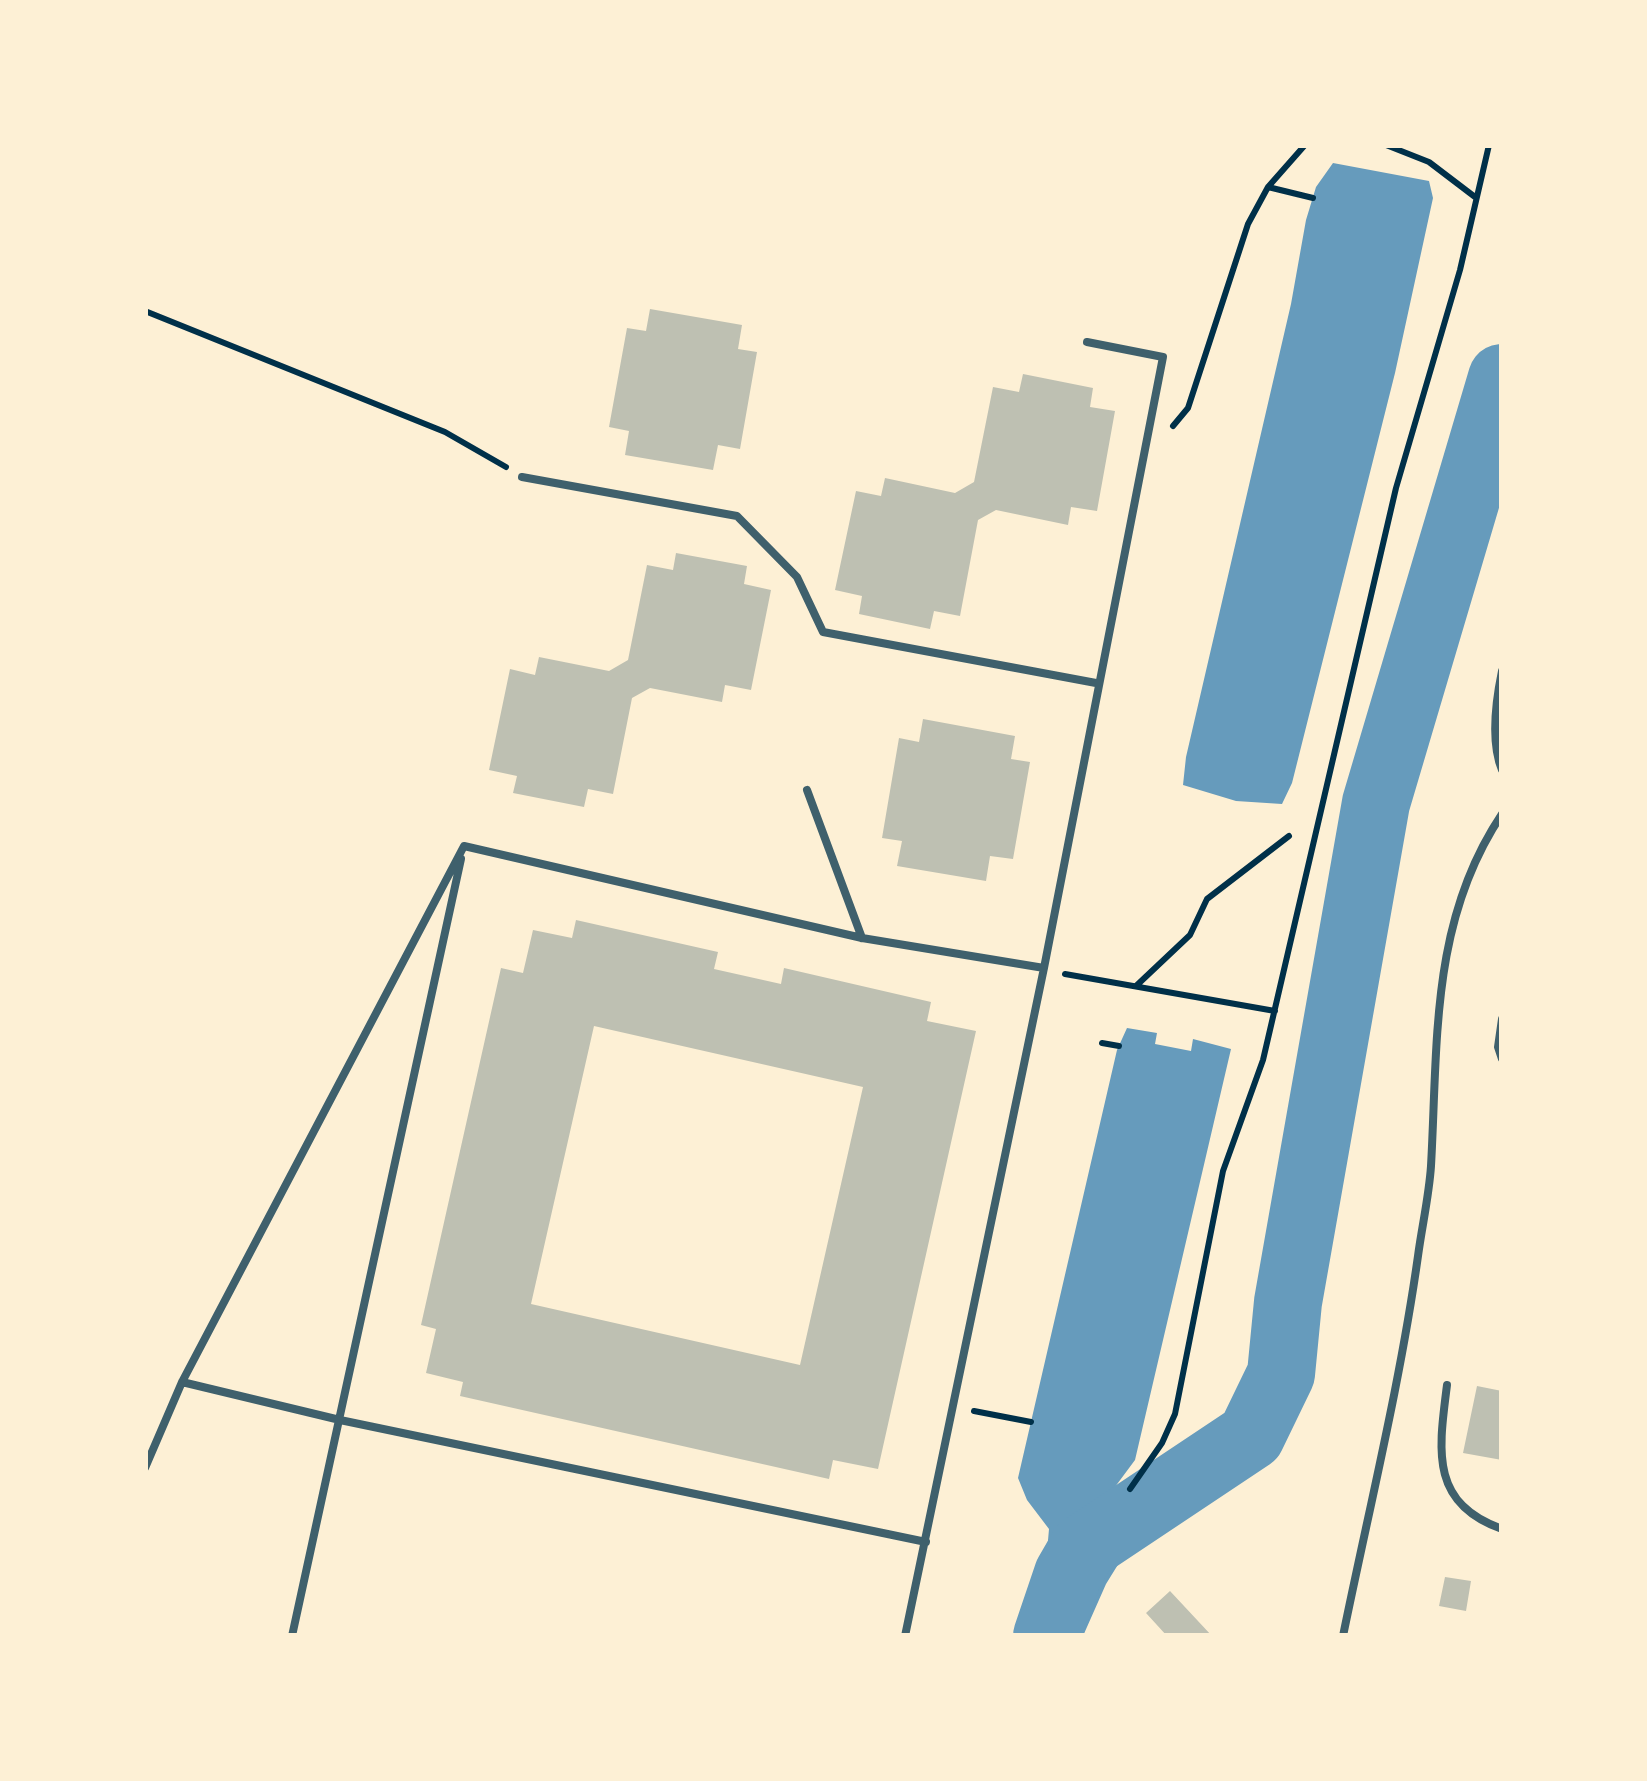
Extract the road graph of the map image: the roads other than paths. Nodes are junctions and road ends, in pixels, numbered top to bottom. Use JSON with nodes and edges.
{"nodes":[{"id":1,"x":1087,"y":342,"type":"dead end"},
{"id":2,"x":522,"y":476,"type":"road end"},
{"id":3,"x":1502,"y":671,"type":"edge"},
{"id":4,"x":1096,"y":683,"type":"junction"},
{"id":5,"x":1502,"y":770,"type":"edge"},
{"id":6,"x":807,"y":790,"type":"dead end"},
{"id":7,"x":1502,"y":814,"type":"edge"},
{"id":8,"x":464,"y":846,"type":"junction"},
{"id":9,"x":862,"y":938,"type":"junction"},
{"id":10,"x":1044,"y":968,"type":"junction"},
{"id":11,"x":1502,"y":1020,"type":"edge"},
{"id":12,"x":1502,"y":1058,"type":"edge"},
{"id":13,"x":182,"y":1382,"type":"junction"},
{"id":14,"x":1447,"y":1385,"type":"dead end"},
{"id":15,"x":340,"y":1420,"type":"junction"},
{"id":16,"x":145,"y":1468,"type":"edge"},
{"id":17,"x":1502,"y":1528,"type":"edge"},
{"id":18,"x":926,"y":1542,"type":"junction"},
{"id":19,"x":292,"y":1636,"type":"edge"},
{"id":20,"x":905,"y":1636,"type":"edge"},
{"id":21,"x":1343,"y":1636,"type":"edge"}],
"edges":[{"from":1,"to":4,"type":"lane"},
{"from":2,"to":4,"type":"lane"},
{"from":3,"to":5,"type":"lane"},
{"from":4,"to":10,"type":"lane"},
{"from":6,"to":9,"type":"lane"},
{"from":7,"to":21,"type":"lane"},
{"from":8,"to":9,"type":"lane"},
{"from":8,"to":13,"type":"lane"},
{"from":8,"to":15,"type":"lane"},
{"from":9,"to":10,"type":"lane"},
{"from":10,"to":18,"type":"lane"},
{"from":11,"to":12,"type":"lane"},
{"from":13,"to":15,"type":"lane"},
{"from":13,"to":16,"type":"lane"},
{"from":14,"to":17,"type":"lane"},
{"from":15,"to":18,"type":"lane"},
{"from":15,"to":19,"type":"lane"},
{"from":18,"to":20,"type":"lane"}]}
